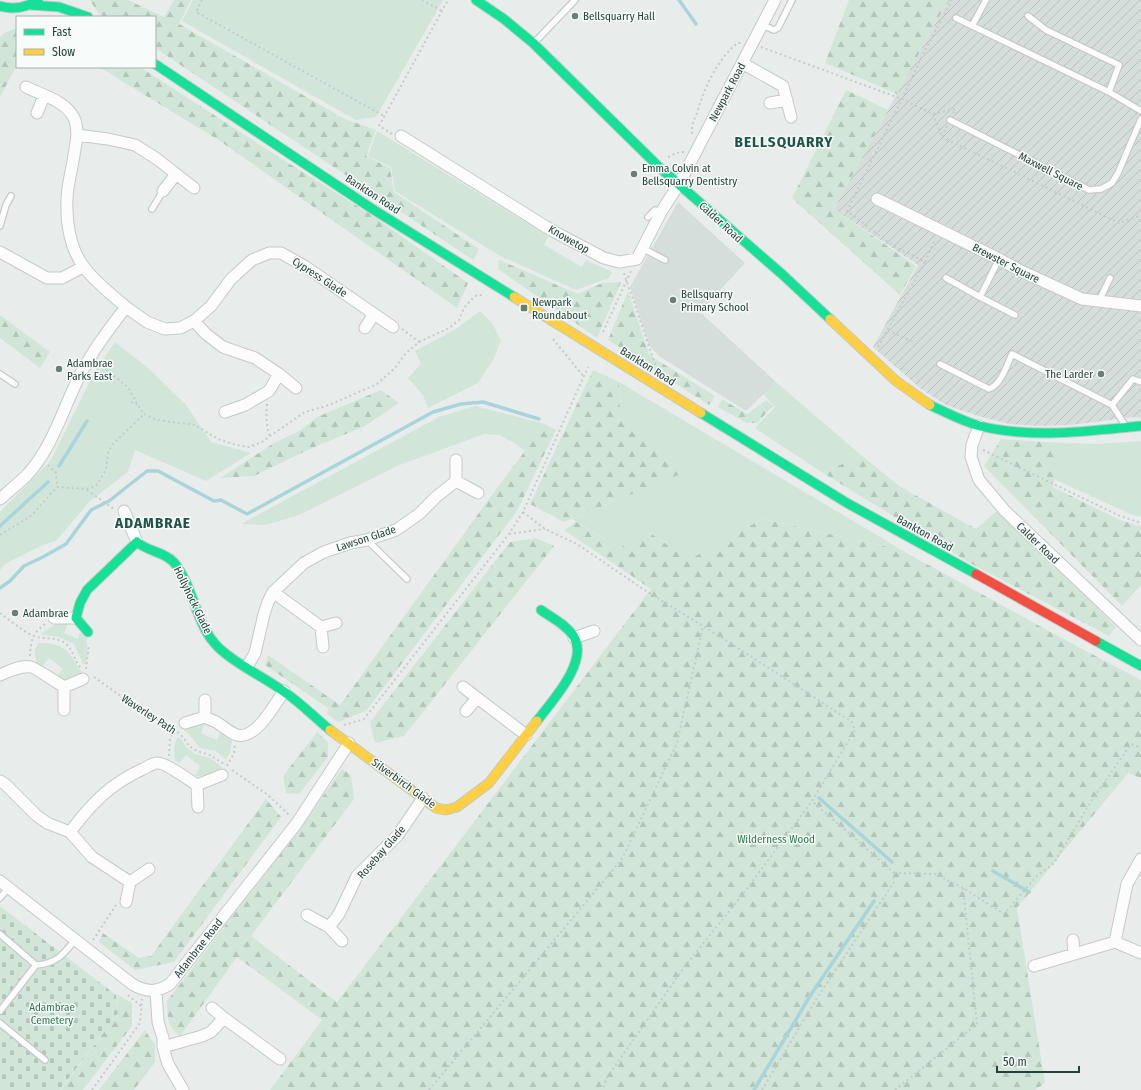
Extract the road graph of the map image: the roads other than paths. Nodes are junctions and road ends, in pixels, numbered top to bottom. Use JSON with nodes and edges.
{"nodes":[{"id":1,"x":476,"y":0,"type":"edge"},
{"id":2,"x":575,"y":0,"type":"edge"},
{"id":3,"x":775,"y":0,"type":"edge"},
{"id":4,"x":792,"y":0,"type":"edge"},
{"id":5,"x":986,"y":0,"type":"edge"},
{"id":6,"x":34,"y":2,"type":"edge"},
{"id":7,"x":81,"y":6,"type":"dead end"},
{"id":8,"x":2,"y":9,"type":"edge"},
{"id":9,"x":85,"y":16,"type":"edge"},
{"id":10,"x":87,"y":16,"type":"edge"},
{"id":11,"x":1028,"y":16,"type":"dead end"},
{"id":12,"x":956,"y":18,"type":"dead end"},
{"id":13,"x":762,"y":25,"type":"junction"},
{"id":14,"x":972,"y":26,"type":"junction"},
{"id":15,"x":533,"y":44,"type":"junction"},
{"id":16,"x":742,"y":63,"type":"junction"},
{"id":17,"x":156,"y":65,"type":"edge"},
{"id":18,"x":26,"y":87,"type":"dead end"},
{"id":19,"x":1109,"y":92,"type":"junction"},
{"id":20,"x":44,"y":96,"type":"junction"},
{"id":21,"x":787,"y":100,"type":"junction"},
{"id":22,"x":770,"y":103,"type":"dead end"},
{"id":23,"x":1141,"y":111,"type":"edge"},
{"id":24,"x":37,"y":113,"type":"dead end"},
{"id":25,"x":792,"y":117,"type":"dead end"},
{"id":26,"x":1141,"y":119,"type":"edge"},
{"id":27,"x":950,"y":120,"type":"road end"},
{"id":28,"x":77,"y":135,"type":"junction"},
{"id":29,"x":400,"y":136,"type":"road end"},
{"id":30,"x":176,"y":174,"type":"junction"},
{"id":31,"x":679,"y":184,"type":"junction"},
{"id":32,"x":194,"y":188,"type":"dead end"},
{"id":33,"x":163,"y":191,"type":"joint"},
{"id":34,"x":10,"y":196,"type":"dead end"},
{"id":35,"x":877,"y":199,"type":"dead end"},
{"id":36,"x":152,"y":210,"type":"dead end"},
{"id":37,"x":661,"y":212,"type":"junction"},
{"id":38,"x":648,"y":217,"type":"dead end"},
{"id":39,"x":0,"y":226,"type":"edge"},
{"id":40,"x":642,"y":248,"type":"junction"},
{"id":41,"x":0,"y":252,"type":"edge"},
{"id":42,"x":999,"y":259,"type":"junction"},
{"id":43,"x":665,"y":260,"type":"dead end"},
{"id":44,"x":83,"y":267,"type":"junction"},
{"id":45,"x":946,"y":278,"type":"dead end"},
{"id":46,"x":1110,"y":278,"type":"dead end"},
{"id":47,"x":980,"y":297,"type":"junction"},
{"id":48,"x":1099,"y":301,"type":"junction"},
{"id":49,"x":1141,"y":306,"type":"edge"},
{"id":50,"x":126,"y":307,"type":"junction"},
{"id":51,"x":374,"y":314,"type":"junction"},
{"id":52,"x":1015,"y":315,"type":"dead end"},
{"id":53,"x":194,"y":321,"type":"junction"},
{"id":54,"x":393,"y":327,"type":"road end"},
{"id":55,"x":365,"y":328,"type":"dead end"},
{"id":56,"x":940,"y":364,"type":"dead end"},
{"id":57,"x":0,"y":374,"type":"edge"},
{"id":58,"x":279,"y":374,"type":"junction"},
{"id":59,"x":1141,"y":382,"type":"edge"},
{"id":60,"x":15,"y":384,"type":"dead end"},
{"id":61,"x":296,"y":388,"type":"dead end"},
{"id":62,"x":1112,"y":405,"type":"junction"},
{"id":63,"x":225,"y":412,"type":"dead end"},
{"id":64,"x":979,"y":426,"type":"junction"},
{"id":65,"x":1141,"y":426,"type":"edge"},
{"id":66,"x":1126,"y":427,"type":"junction"},
{"id":67,"x":456,"y":460,"type":"dead end"},
{"id":68,"x":456,"y":481,"type":"junction"},
{"id":69,"x":478,"y":493,"type":"dead end"},
{"id":70,"x":0,"y":499,"type":"edge"},
{"id":71,"x":124,"y":511,"type":"dead end"},
{"id":72,"x":367,"y":540,"type":"junction"},
{"id":73,"x":137,"y":542,"type":"junction"},
{"id":74,"x":407,"y":579,"type":"dead end"},
{"id":75,"x":273,"y":592,"type":"junction"},
{"id":76,"x":541,"y":610,"type":"dead end"},
{"id":77,"x":54,"y":618,"type":"road end"},
{"id":78,"x":76,"y":618,"type":"junction"},
{"id":79,"x":336,"y":623,"type":"dead end"},
{"id":80,"x":321,"y":627,"type":"junction"},
{"id":81,"x":594,"y":630,"type":"dead end"},
{"id":82,"x":88,"y":632,"type":"road end"},
{"id":83,"x":574,"y":638,"type":"junction"},
{"id":84,"x":1141,"y":640,"type":"edge"},
{"id":85,"x":323,"y":648,"type":"dead end"},
{"id":86,"x":1141,"y":666,"type":"edge"},
{"id":87,"x":247,"y":667,"type":"junction"},
{"id":88,"x":0,"y":675,"type":"edge"},
{"id":89,"x":85,"y":676,"type":"road end"},
{"id":90,"x":64,"y":687,"type":"junction"},
{"id":91,"x":463,"y":687,"type":"dead end"},
{"id":92,"x":284,"y":691,"type":"junction"},
{"id":93,"x":477,"y":698,"type":"junction"},
{"id":94,"x":205,"y":700,"type":"dead end"},
{"id":95,"x":64,"y":710,"type":"dead end"},
{"id":96,"x":466,"y":711,"type":"dead end"},
{"id":97,"x":205,"y":717,"type":"junction"},
{"id":98,"x":185,"y":723,"type":"road end"},
{"id":99,"x":526,"y":735,"type":"junction"},
{"id":100,"x":350,"y":743,"type":"junction"},
{"id":101,"x":224,"y":771,"type":"road end"},
{"id":102,"x":0,"y":781,"type":"edge"},
{"id":103,"x":197,"y":784,"type":"junction"},
{"id":104,"x":423,"y":798,"type":"junction"},
{"id":105,"x":198,"y":807,"type":"dead end"},
{"id":106,"x":70,"y":832,"type":"junction"},
{"id":107,"x":1141,"y":860,"type":"edge"},
{"id":108,"x":150,"y":869,"type":"dead end"},
{"id":109,"x":130,"y":882,"type":"junction"},
{"id":110,"x":4,"y":884,"type":"edge"},
{"id":111,"x":0,"y":898,"type":"edge"},
{"id":112,"x":126,"y":902,"type":"road end"},
{"id":113,"x":307,"y":915,"type":"dead end"},
{"id":114,"x":329,"y":928,"type":"junction"},
{"id":115,"x":0,"y":934,"type":"edge"},
{"id":116,"x":75,"y":940,"type":"junction"},
{"id":117,"x":1073,"y":940,"type":"dead end"},
{"id":118,"x":342,"y":941,"type":"dead end"},
{"id":119,"x":1115,"y":942,"type":"junction"},
{"id":120,"x":1141,"y":953,"type":"edge"},
{"id":121,"x":1074,"y":954,"type":"junction"},
{"id":122,"x":36,"y":965,"type":"junction"},
{"id":123,"x":1034,"y":966,"type":"dead end"},
{"id":124,"x":156,"y":991,"type":"junction"},
{"id":125,"x":212,"y":1008,"type":"dead end"},
{"id":126,"x":0,"y":1011,"type":"edge"},
{"id":127,"x":224,"y":1018,"type":"junction"},
{"id":128,"x":0,"y":1023,"type":"edge"},
{"id":129,"x":163,"y":1047,"type":"junction"},
{"id":130,"x":280,"y":1059,"type":"dead end"},
{"id":131,"x":45,"y":1060,"type":"dead end"},
{"id":132,"x":183,"y":1090,"type":"edge"}],
"edges":[{"from":1,"to":15,"type":"street","name":"Calder Road"},
{"from":2,"to":15,"type":"lane"},
{"from":3,"to":13,"type":"street","name":"Newpark Road"},
{"from":4,"to":13,"type":"lane"},
{"from":5,"to":14,"type":"lane"},
{"from":6,"to":8,"type":"street"},
{"from":6,"to":9,"type":"street"},
{"from":7,"to":10,"type":"street"},
{"from":11,"to":19,"type":"lane"},
{"from":12,"to":14,"type":"lane"},
{"from":13,"to":16,"type":"street","name":"Newpark Road"},
{"from":14,"to":19,"type":"lane"},
{"from":15,"to":31,"type":"street","name":"Calder Road"},
{"from":16,"to":21,"type":"street"},
{"from":16,"to":31,"type":"street","name":"Newpark Road"},
{"from":17,"to":86,"type":"street","name":"Bankton Road"},
{"from":18,"to":20,"type":"street","name":"Cypress Glade"},
{"from":19,"to":23,"type":"lane"},
{"from":20,"to":24,"type":"street"},
{"from":20,"to":28,"type":"street","name":"Cypress Glade"},
{"from":21,"to":22,"type":"street"},
{"from":21,"to":25,"type":"street"},
{"from":26,"to":27,"type":"lane","name":"Maxwell Square"},
{"from":28,"to":30,"type":"street"},
{"from":28,"to":44,"type":"street","name":"Cypress Glade"},
{"from":29,"to":40,"type":"street","name":"Knowetop"},
{"from":30,"to":32,"type":"street"},
{"from":30,"to":33,"type":"street"},
{"from":31,"to":37,"type":"street","name":"Knowetop"},
{"from":31,"to":64,"type":"street","name":"Calder Road"},
{"from":33,"to":36,"type":"lane"},
{"from":34,"to":39,"type":"lane"},
{"from":35,"to":42,"type":"street","name":"Brewster Square"},
{"from":37,"to":38,"type":"lane"},
{"from":37,"to":40,"type":"street","name":"Knowetop"},
{"from":40,"to":43,"type":"lane"},
{"from":41,"to":44,"type":"street"},
{"from":42,"to":47,"type":"lane"},
{"from":42,"to":48,"type":"street","name":"Brewster Square"},
{"from":44,"to":50,"type":"street","name":"Cypress Glade"},
{"from":45,"to":47,"type":"lane"},
{"from":46,"to":48,"type":"lane"},
{"from":47,"to":52,"type":"lane"},
{"from":48,"to":49,"type":"street","name":"Brewster Square"},
{"from":50,"to":53,"type":"street","name":"Cypress Glade"},
{"from":50,"to":70,"type":"street"},
{"from":51,"to":53,"type":"street","name":"Cypress Glade"},
{"from":51,"to":54,"type":"street","name":"Cypress Glade"},
{"from":51,"to":55,"type":"street"},
{"from":53,"to":58,"type":"street"},
{"from":56,"to":62,"type":"lane"},
{"from":57,"to":60,"type":"lane"},
{"from":58,"to":61,"type":"street"},
{"from":58,"to":63,"type":"street"},
{"from":59,"to":62,"type":"lane"},
{"from":62,"to":66,"type":"lane"},
{"from":64,"to":66,"type":"street","name":"Calder Road"},
{"from":64,"to":84,"type":"street","name":"Calder Road"},
{"from":65,"to":66,"type":"street","name":"Calder Road"},
{"from":67,"to":68,"type":"street"},
{"from":68,"to":69,"type":"street"},
{"from":68,"to":72,"type":"street","name":"Lawson Glade"},
{"from":71,"to":73,"type":"street"},
{"from":72,"to":74,"type":"lane"},
{"from":72,"to":75,"type":"street","name":"Lawson Glade"},
{"from":73,"to":78,"type":"street"},
{"from":73,"to":87,"type":"street","name":"Hollyhock Glade"},
{"from":75,"to":80,"type":"street"},
{"from":75,"to":87,"type":"street","name":"Lawson Glade"},
{"from":76,"to":83,"type":"street"},
{"from":77,"to":78,"type":"street"},
{"from":78,"to":82,"type":"street"},
{"from":79,"to":80,"type":"street"},
{"from":80,"to":85,"type":"street"},
{"from":81,"to":83,"type":"street"},
{"from":83,"to":99,"type":"street","name":"Silverbirch Glade"},
{"from":87,"to":92,"type":"street","name":"Hollyhock Glade"},
{"from":88,"to":90,"type":"street"},
{"from":89,"to":90,"type":"street"},
{"from":90,"to":95,"type":"street"},
{"from":91,"to":93,"type":"street"},
{"from":92,"to":97,"type":"street"},
{"from":92,"to":100,"type":"street","name":"Hollyhock Glade"},
{"from":93,"to":96,"type":"street"},
{"from":93,"to":99,"type":"street"},
{"from":94,"to":97,"type":"street"},
{"from":97,"to":98,"type":"street"},
{"from":99,"to":104,"type":"street","name":"Silverbirch Glade"},
{"from":100,"to":104,"type":"street","name":"Silverbirch Glade"},
{"from":100,"to":124,"type":"street","name":"Adambrae Road"},
{"from":101,"to":103,"type":"street"},
{"from":102,"to":106,"type":"street"},
{"from":103,"to":105,"type":"street"},
{"from":103,"to":106,"type":"street"},
{"from":104,"to":114,"type":"street","name":"Rosebay Glade"},
{"from":106,"to":109,"type":"street"},
{"from":107,"to":119,"type":"street"},
{"from":108,"to":109,"type":"street"},
{"from":109,"to":112,"type":"street"},
{"from":110,"to":111,"type":"lane"},
{"from":110,"to":116,"type":"street"},
{"from":113,"to":114,"type":"street"},
{"from":114,"to":118,"type":"street"},
{"from":115,"to":122,"type":"lane"},
{"from":116,"to":122,"type":"lane"},
{"from":116,"to":124,"type":"street"},
{"from":117,"to":121,"type":"street"},
{"from":119,"to":120,"type":"street"},
{"from":119,"to":121,"type":"street"},
{"from":121,"to":123,"type":"street"},
{"from":122,"to":126,"type":"lane"},
{"from":124,"to":129,"type":"street"},
{"from":125,"to":127,"type":"street"},
{"from":127,"to":129,"type":"street"},
{"from":127,"to":130,"type":"street"},
{"from":128,"to":131,"type":"lane"},
{"from":129,"to":132,"type":"street"}]}
